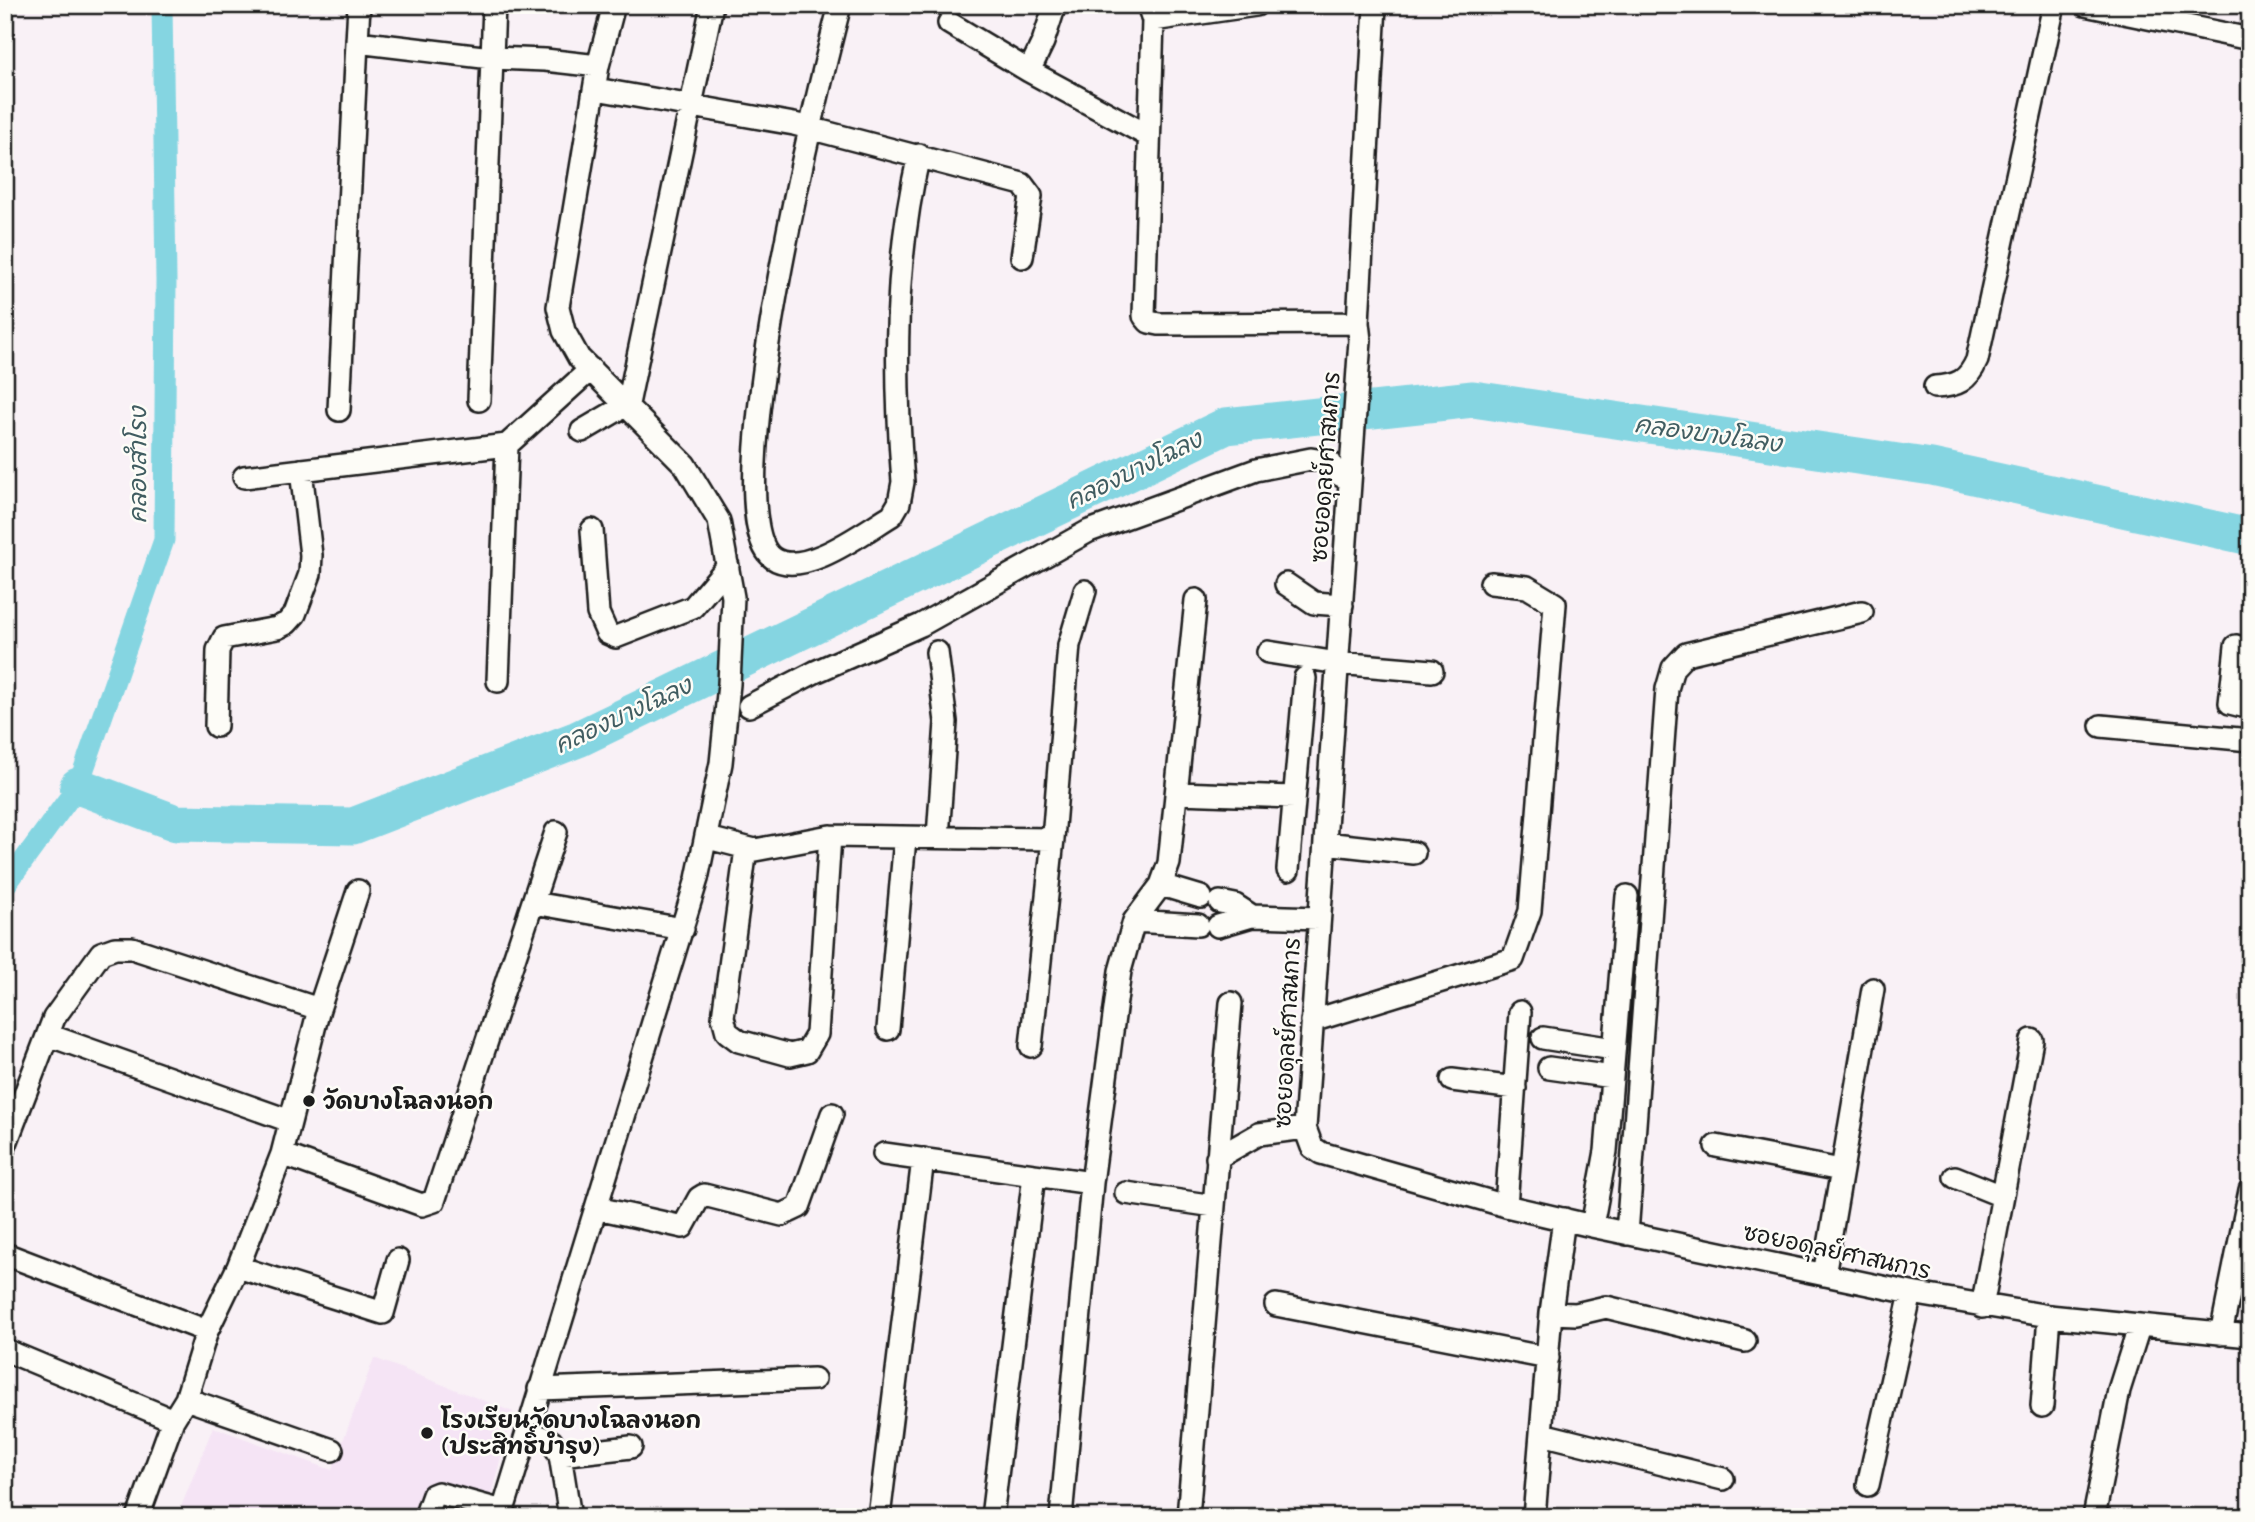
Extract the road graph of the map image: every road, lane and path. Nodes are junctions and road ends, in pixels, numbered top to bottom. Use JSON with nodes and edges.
{"nodes":[{"id":1,"x":359,"y":5,"type":"edge"},
{"id":2,"x":494,"y":5,"type":"edge"},
{"id":3,"x":614,"y":5,"type":"edge"},
{"id":4,"x":712,"y":5,"type":"edge"},
{"id":5,"x":840,"y":5,"type":"edge"},
{"id":6,"x":1055,"y":5,"type":"edge"},
{"id":7,"x":1256,"y":5,"type":"edge"},
{"id":8,"x":1375,"y":5,"type":"edge"},
{"id":9,"x":2054,"y":5,"type":"edge"},
{"id":10,"x":2085,"y":5,"type":"edge"},
{"id":11,"x":2133,"y":9,"type":"edge"},
{"id":12,"x":1151,"y":13,"type":"edge"},
{"id":13,"x":2190,"y":15,"type":"edge"},
{"id":14,"x":949,"y":23,"type":"dead end"},
{"id":15,"x":2250,"y":39,"type":"edge"},
{"id":16,"x":357,"y":42,"type":"junction"},
{"id":17,"x":491,"y":58,"type":"junction"},
{"id":18,"x":598,"y":66,"type":"junction"},
{"id":19,"x":1029,"y":71,"type":"junction"},
{"id":20,"x":596,"y":89,"type":"junction"},
{"id":21,"x":692,"y":107,"type":"junction"},
{"id":22,"x":809,"y":128,"type":"junction"},
{"id":23,"x":1149,"y":136,"type":"junction"},
{"id":24,"x":919,"y":155,"type":"junction"},
{"id":25,"x":1022,"y":257,"type":"dead end"},
{"id":26,"x":1359,"y":332,"type":"junction"},
{"id":27,"x":591,"y":369,"type":"junction"},
{"id":28,"x":1935,"y":387,"type":"dead end"},
{"id":29,"x":479,"y":400,"type":"dead end"},
{"id":30,"x":628,"y":404,"type":"junction"},
{"id":31,"x":339,"y":410,"type":"dead end"},
{"id":32,"x":582,"y":431,"type":"dead end"},
{"id":33,"x":507,"y":444,"type":"junction"},
{"id":34,"x":301,"y":470,"type":"junction"},
{"id":35,"x":244,"y":477,"type":"dead end"},
{"id":36,"x":1351,"y":477,"type":"junction"},
{"id":37,"x":592,"y":530,"type":"dead end"},
{"id":38,"x":728,"y":566,"type":"junction"},
{"id":39,"x":1491,"y":583,"type":"dead end"},
{"id":40,"x":1286,"y":584,"type":"dead end"},
{"id":41,"x":1085,"y":591,"type":"dead end"},
{"id":42,"x":1196,"y":600,"type":"dead end"},
{"id":43,"x":1342,"y":605,"type":"junction"},
{"id":44,"x":1863,"y":612,"type":"dead end"},
{"id":45,"x":2236,"y":646,"type":"dead end"},
{"id":46,"x":937,"y":652,"type":"dead end"},
{"id":47,"x":1268,"y":652,"type":"dead end"},
{"id":48,"x":1338,"y":663,"type":"junction"},
{"id":49,"x":1432,"y":671,"type":"dead end"},
{"id":50,"x":1305,"y":678,"type":"dead end"},
{"id":51,"x":498,"y":681,"type":"dead end"},
{"id":52,"x":749,"y":706,"type":"dead end"},
{"id":53,"x":2250,"y":708,"type":"edge"},
{"id":54,"x":216,"y":726,"type":"dead end"},
{"id":55,"x":2101,"y":726,"type":"dead end"},
{"id":56,"x":2250,"y":740,"type":"edge"},
{"id":57,"x":1178,"y":793,"type":"junction"},
{"id":58,"x":1294,"y":797,"type":"junction"},
{"id":59,"x":556,"y":832,"type":"dead end"},
{"id":60,"x":830,"y":836,"type":"junction"},
{"id":61,"x":938,"y":837,"type":"junction"},
{"id":62,"x":708,"y":838,"type":"junction"},
{"id":63,"x":905,"y":838,"type":"junction"},
{"id":64,"x":1053,"y":839,"type":"junction"},
{"id":65,"x":1325,"y":843,"type":"junction"},
{"id":66,"x":746,"y":849,"type":"junction"},
{"id":67,"x":1415,"y":853,"type":"dead end"},
{"id":68,"x":1288,"y":870,"type":"dead end"},
{"id":69,"x":1161,"y":885,"type":"junction"},
{"id":70,"x":358,"y":891,"type":"dead end"},
{"id":71,"x":1627,"y":895,"type":"dead end"},
{"id":72,"x":534,"y":903,"type":"junction"},
{"id":73,"x":1252,"y":916,"type":"junction"},
{"id":74,"x":1319,"y":918,"type":"junction"},
{"id":75,"x":1134,"y":921,"type":"junction"},
{"id":76,"x":682,"y":929,"type":"junction"},
{"id":77,"x":1873,"y":989,"type":"dead end"},
{"id":78,"x":1231,"y":1003,"type":"dead end"},
{"id":79,"x":319,"y":1009,"type":"junction"},
{"id":80,"x":1520,"y":1012,"type":"dead end"},
{"id":81,"x":1312,"y":1021,"type":"junction"},
{"id":82,"x":888,"y":1029,"type":"dead end"},
{"id":83,"x":48,"y":1035,"type":"junction"},
{"id":84,"x":1543,"y":1038,"type":"dead end"},
{"id":85,"x":2032,"y":1040,"type":"dead end"},
{"id":86,"x":1031,"y":1046,"type":"dead end"},
{"id":87,"x":1615,"y":1049,"type":"junction"},
{"id":88,"x":1549,"y":1068,"type":"dead end"},
{"id":89,"x":1612,"y":1077,"type":"junction"},
{"id":90,"x":1452,"y":1080,"type":"dead end"},
{"id":91,"x":1515,"y":1088,"type":"junction"},
{"id":92,"x":832,"y":1114,"type":"dead end"},
{"id":93,"x":290,"y":1121,"type":"junction"},
{"id":94,"x":1305,"y":1128,"type":"junction"},
{"id":95,"x":5,"y":1146,"type":"edge"},
{"id":96,"x":1717,"y":1146,"type":"dead end"},
{"id":97,"x":282,"y":1154,"type":"junction"},
{"id":98,"x":884,"y":1154,"type":"dead end"},
{"id":99,"x":1217,"y":1158,"type":"junction"},
{"id":100,"x":923,"y":1159,"type":"junction"},
{"id":101,"x":1841,"y":1170,"type":"junction"},
{"id":102,"x":1034,"y":1175,"type":"junction"},
{"id":103,"x":1955,"y":1177,"type":"dead end"},
{"id":104,"x":1093,"y":1183,"type":"junction"},
{"id":105,"x":2250,"y":1190,"type":"edge"},
{"id":106,"x":1126,"y":1193,"type":"dead end"},
{"id":107,"x":2002,"y":1196,"type":"junction"},
{"id":108,"x":1214,"y":1206,"type":"junction"},
{"id":109,"x":1506,"y":1206,"type":"junction"},
{"id":110,"x":597,"y":1208,"type":"junction"},
{"id":111,"x":1564,"y":1219,"type":"junction"},
{"id":112,"x":1592,"y":1226,"type":"junction"},
{"id":113,"x":1627,"y":1234,"type":"junction"},
{"id":114,"x":5,"y":1254,"type":"edge"},
{"id":115,"x":398,"y":1261,"type":"dead end"},
{"id":116,"x":238,"y":1267,"type":"junction"},
{"id":117,"x":1824,"y":1275,"type":"junction"},
{"id":118,"x":1910,"y":1293,"type":"junction"},
{"id":119,"x":1276,"y":1305,"type":"dead end"},
{"id":120,"x":1982,"y":1307,"type":"junction"},
{"id":121,"x":1551,"y":1313,"type":"junction"},
{"id":122,"x":2049,"y":1316,"type":"junction"},
{"id":123,"x":2139,"y":1327,"type":"junction"},
{"id":124,"x":206,"y":1331,"type":"junction"},
{"id":125,"x":2221,"y":1334,"type":"junction"},
{"id":126,"x":2250,"y":1336,"type":"edge"},
{"id":127,"x":1745,"y":1341,"type":"dead end"},
{"id":128,"x":5,"y":1350,"type":"edge"},
{"id":129,"x":1548,"y":1358,"type":"junction"},
{"id":130,"x":814,"y":1379,"type":"dead end"},
{"id":131,"x":539,"y":1390,"type":"junction"},
{"id":132,"x":186,"y":1399,"type":"junction"},
{"id":133,"x":2042,"y":1406,"type":"dead end"},
{"id":134,"x":173,"y":1420,"type":"junction"},
{"id":135,"x":527,"y":1430,"type":"junction"},
{"id":136,"x":1542,"y":1434,"type":"junction"},
{"id":137,"x":631,"y":1447,"type":"dead end"},
{"id":138,"x":332,"y":1450,"type":"dead end"},
{"id":139,"x":560,"y":1455,"type":"junction"},
{"id":140,"x":1723,"y":1479,"type":"dead end"},
{"id":141,"x":1868,"y":1485,"type":"dead end"},
{"id":142,"x":502,"y":1514,"type":"edge"},
{"id":143,"x":138,"y":1517,"type":"edge"},
{"id":144,"x":425,"y":1517,"type":"edge"},
{"id":145,"x":570,"y":1517,"type":"edge"},
{"id":146,"x":879,"y":1517,"type":"edge"},
{"id":147,"x":992,"y":1517,"type":"edge"},
{"id":148,"x":1061,"y":1517,"type":"edge"},
{"id":149,"x":1188,"y":1517,"type":"edge"},
{"id":150,"x":1534,"y":1517,"type":"edge"},
{"id":151,"x":2094,"y":1517,"type":"edge"}],
"edges":[{"from":1,"to":16,"type":"street"},
{"from":2,"to":17,"type":"street"},
{"from":3,"to":18,"type":"street"},
{"from":4,"to":21,"type":"street"},
{"from":5,"to":22,"type":"street"},
{"from":6,"to":19,"type":"street"},
{"from":7,"to":12,"type":"street"},
{"from":8,"to":26,"type":"street","name":"ซอยอดุลย์ศาสนการ"},
{"from":9,"to":28,"type":"street"},
{"from":10,"to":11,"type":"street"},
{"from":11,"to":13,"type":"street"},
{"from":12,"to":23,"type":"street"},
{"from":13,"to":15,"type":"street"},
{"from":14,"to":19,"type":"street"},
{"from":16,"to":17,"type":"street"},
{"from":16,"to":31,"type":"street"},
{"from":17,"to":18,"type":"street"},
{"from":17,"to":29,"type":"street"},
{"from":18,"to":20,"type":"street"},
{"from":19,"to":23,"type":"street"},
{"from":20,"to":21,"type":"street"},
{"from":20,"to":27,"type":"street"},
{"from":21,"to":22,"type":"street"},
{"from":21,"to":30,"type":"street"},
{"from":22,"to":24,"type":"street"},
{"from":22,"to":24,"type":"street"},
{"from":23,"to":26,"type":"street"},
{"from":24,"to":25,"type":"street"},
{"from":26,"to":36,"type":"street","name":"ซอยอดุลย์ศาสนการ"},
{"from":27,"to":30,"type":"street"},
{"from":27,"to":33,"type":"street"},
{"from":30,"to":32,"type":"street"},
{"from":30,"to":38,"type":"street"},
{"from":33,"to":34,"type":"street"},
{"from":33,"to":51,"type":"street"},
{"from":34,"to":35,"type":"street"},
{"from":34,"to":54,"type":"street"},
{"from":36,"to":43,"type":"street","name":"ซอยอดุลย์ศาสนการ"},
{"from":36,"to":52,"type":"street"},
{"from":37,"to":38,"type":"street"},
{"from":38,"to":62,"type":"street"},
{"from":39,"to":81,"type":"street"},
{"from":40,"to":43,"type":"street"},
{"from":41,"to":64,"type":"street"},
{"from":42,"to":57,"type":"street"},
{"from":43,"to":48,"type":"street","name":"ซอยอดุลย์ศาสนการ"},
{"from":44,"to":113,"type":"street"},
{"from":45,"to":53,"type":"street"},
{"from":46,"to":61,"type":"street"},
{"from":47,"to":48,"type":"street"},
{"from":48,"to":49,"type":"street"},
{"from":48,"to":65,"type":"street","name":"ซอยอดุลย์ศาสนการ"},
{"from":50,"to":58,"type":"street"},
{"from":55,"to":56,"type":"street"},
{"from":57,"to":58,"type":"street"},
{"from":57,"to":69,"type":"street"},
{"from":58,"to":68,"type":"street"},
{"from":59,"to":72,"type":"street"},
{"from":60,"to":63,"type":"street"},
{"from":60,"to":66,"type":"street"},
{"from":60,"to":66,"type":"street"},
{"from":61,"to":63,"type":"street"},
{"from":61,"to":64,"type":"street"},
{"from":62,"to":66,"type":"street"},
{"from":62,"to":76,"type":"street"},
{"from":63,"to":82,"type":"street"},
{"from":64,"to":86,"type":"street"},
{"from":65,"to":67,"type":"street"},
{"from":65,"to":74,"type":"street","name":"ซอยอดุลย์ศาสนการ"},
{"from":69,"to":73,"type":"street"},
{"from":69,"to":75,"type":"street"},
{"from":70,"to":79,"type":"street"},
{"from":71,"to":87,"type":"street"},
{"from":72,"to":76,"type":"street"},
{"from":72,"to":97,"type":"street"},
{"from":73,"to":74,"type":"street"},
{"from":73,"to":75,"type":"street"},
{"from":74,"to":81,"type":"street","name":"ซอยอดุลย์ศาสนการ"},
{"from":75,"to":104,"type":"street"},
{"from":76,"to":110,"type":"street"},
{"from":77,"to":101,"type":"street"},
{"from":78,"to":99,"type":"street"},
{"from":79,"to":83,"type":"street"},
{"from":79,"to":93,"type":"street"},
{"from":80,"to":91,"type":"street"},
{"from":81,"to":94,"type":"street","name":"ซอยอดุลย์ศาสนการ"},
{"from":83,"to":93,"type":"street"},
{"from":83,"to":95,"type":"street"},
{"from":84,"to":87,"type":"street"},
{"from":85,"to":107,"type":"street"},
{"from":87,"to":89,"type":"street"},
{"from":88,"to":89,"type":"street"},
{"from":89,"to":112,"type":"street"},
{"from":90,"to":91,"type":"street"},
{"from":91,"to":109,"type":"street"},
{"from":92,"to":110,"type":"street"},
{"from":93,"to":97,"type":"street"},
{"from":94,"to":99,"type":"street"},
{"from":94,"to":109,"type":"street","name":"ซอยอดุลย์ศาสนการ"},
{"from":96,"to":101,"type":"street"},
{"from":97,"to":116,"type":"street"},
{"from":98,"to":100,"type":"street"},
{"from":99,"to":108,"type":"street"},
{"from":100,"to":102,"type":"street"},
{"from":100,"to":146,"type":"street"},
{"from":101,"to":117,"type":"street"},
{"from":102,"to":104,"type":"street"},
{"from":102,"to":147,"type":"street"},
{"from":103,"to":107,"type":"street"},
{"from":104,"to":148,"type":"street"},
{"from":105,"to":125,"type":"street"},
{"from":106,"to":108,"type":"street"},
{"from":107,"to":120,"type":"street"},
{"from":108,"to":149,"type":"street"},
{"from":109,"to":111,"type":"street","name":"ซอยอดุลย์ศาสนการ"},
{"from":110,"to":131,"type":"street"},
{"from":111,"to":112,"type":"street","name":"ซอยอดุลย์ศาสนการ"},
{"from":111,"to":121,"type":"street"},
{"from":112,"to":113,"type":"street","name":"ซอยอดุลย์ศาสนการ"},
{"from":113,"to":117,"type":"street","name":"ซอยอดุลย์ศาสนการ"},
{"from":114,"to":124,"type":"street"},
{"from":115,"to":116,"type":"street"},
{"from":116,"to":124,"type":"street"},
{"from":117,"to":118,"type":"street","name":"ซอยอดุลย์ศาสนการ"},
{"from":118,"to":120,"type":"street","name":"ซอยอดุลย์ศาสนการ"},
{"from":118,"to":141,"type":"street"},
{"from":119,"to":129,"type":"street"},
{"from":120,"to":122,"type":"street","name":"ซอยอดุลย์ศาสนการ"},
{"from":121,"to":127,"type":"street"},
{"from":121,"to":129,"type":"street"},
{"from":122,"to":123,"type":"street","name":"ซอยอดุลย์ศาสนการ"},
{"from":122,"to":133,"type":"street"},
{"from":123,"to":125,"type":"street","name":"ซอยอดุลย์ศาสนการ"},
{"from":123,"to":151,"type":"street"},
{"from":124,"to":132,"type":"street"},
{"from":125,"to":126,"type":"street","name":"ซอยอดุลย์ศาสนการ"},
{"from":128,"to":134,"type":"street"},
{"from":129,"to":136,"type":"street"},
{"from":130,"to":131,"type":"street"},
{"from":131,"to":135,"type":"street"},
{"from":132,"to":134,"type":"street"},
{"from":132,"to":138,"type":"street"},
{"from":134,"to":143,"type":"street"},
{"from":135,"to":139,"type":"street"},
{"from":135,"to":142,"type":"street"},
{"from":136,"to":140,"type":"street"},
{"from":136,"to":150,"type":"street"},
{"from":137,"to":139,"type":"street"},
{"from":139,"to":145,"type":"street"},
{"from":142,"to":144,"type":"street"}]}
